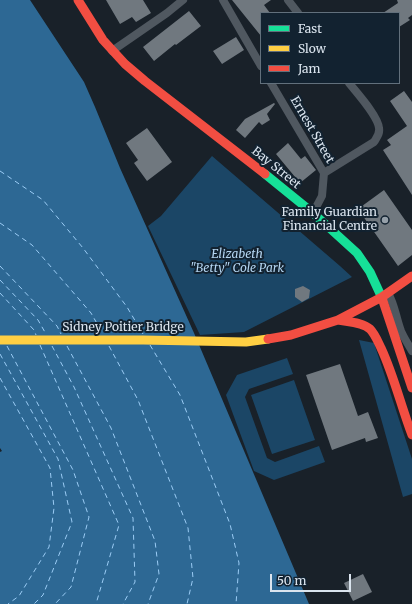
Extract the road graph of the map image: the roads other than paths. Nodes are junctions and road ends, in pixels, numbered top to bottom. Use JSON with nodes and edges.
{"nodes":[{"id":1,"x":78,"y":0,"type":"edge"},
{"id":2,"x":182,"y":0,"type":"edge"},
{"id":3,"x":222,"y":0,"type":"edge"},
{"id":4,"x":288,"y":0,"type":"edge"},
{"id":5,"x":297,"y":12,"type":"edge"},
{"id":6,"x":112,"y":52,"type":"junction"},
{"id":7,"x":260,"y":64,"type":"edge"},
{"id":8,"x":272,"y":84,"type":"edge"},
{"id":9,"x":350,"y":84,"type":"edge"},
{"id":10,"x":324,"y":174,"type":"junction"},
{"id":11,"x":313,"y":214,"type":"junction"},
{"id":12,"x":412,"y":276,"type":"edge"},
{"id":13,"x":385,"y":295,"type":"junction"},
{"id":14,"x":338,"y":320,"type":"junction"},
{"id":15,"x":0,"y":340,"type":"edge"},
{"id":16,"x":412,"y":351,"type":"edge"},
{"id":17,"x":412,"y":388,"type":"edge"},
{"id":18,"x":412,"y":435,"type":"edge"}],
"edges":[{"from":1,"to":6,"type":"main road","name":"Bay Street"},
{"from":2,"to":6,"type":"street"},
{"from":3,"to":7,"type":"street"},
{"from":4,"to":5,"type":"street"},
{"from":6,"to":11,"type":"main road","name":"Bay Street"},
{"from":8,"to":10,"type":"street","name":"Ernest Street"},
{"from":9,"to":10,"type":"street"},
{"from":10,"to":11,"type":"street","name":"Ernest Street"},
{"from":11,"to":13,"type":"main road","name":"Bay Street"},
{"from":12,"to":13,"type":"main road","name":"Sidney Poitier Bridge"},
{"from":13,"to":14,"type":"main road","name":"Sidney Poitier Bridge"},
{"from":13,"to":16,"type":"street"},
{"from":13,"to":17,"type":"main road","name":"Bay Street"},
{"from":14,"to":15,"type":"main road","name":"Sidney Poitier Bridge"},
{"from":14,"to":18,"type":"main road"}]}
